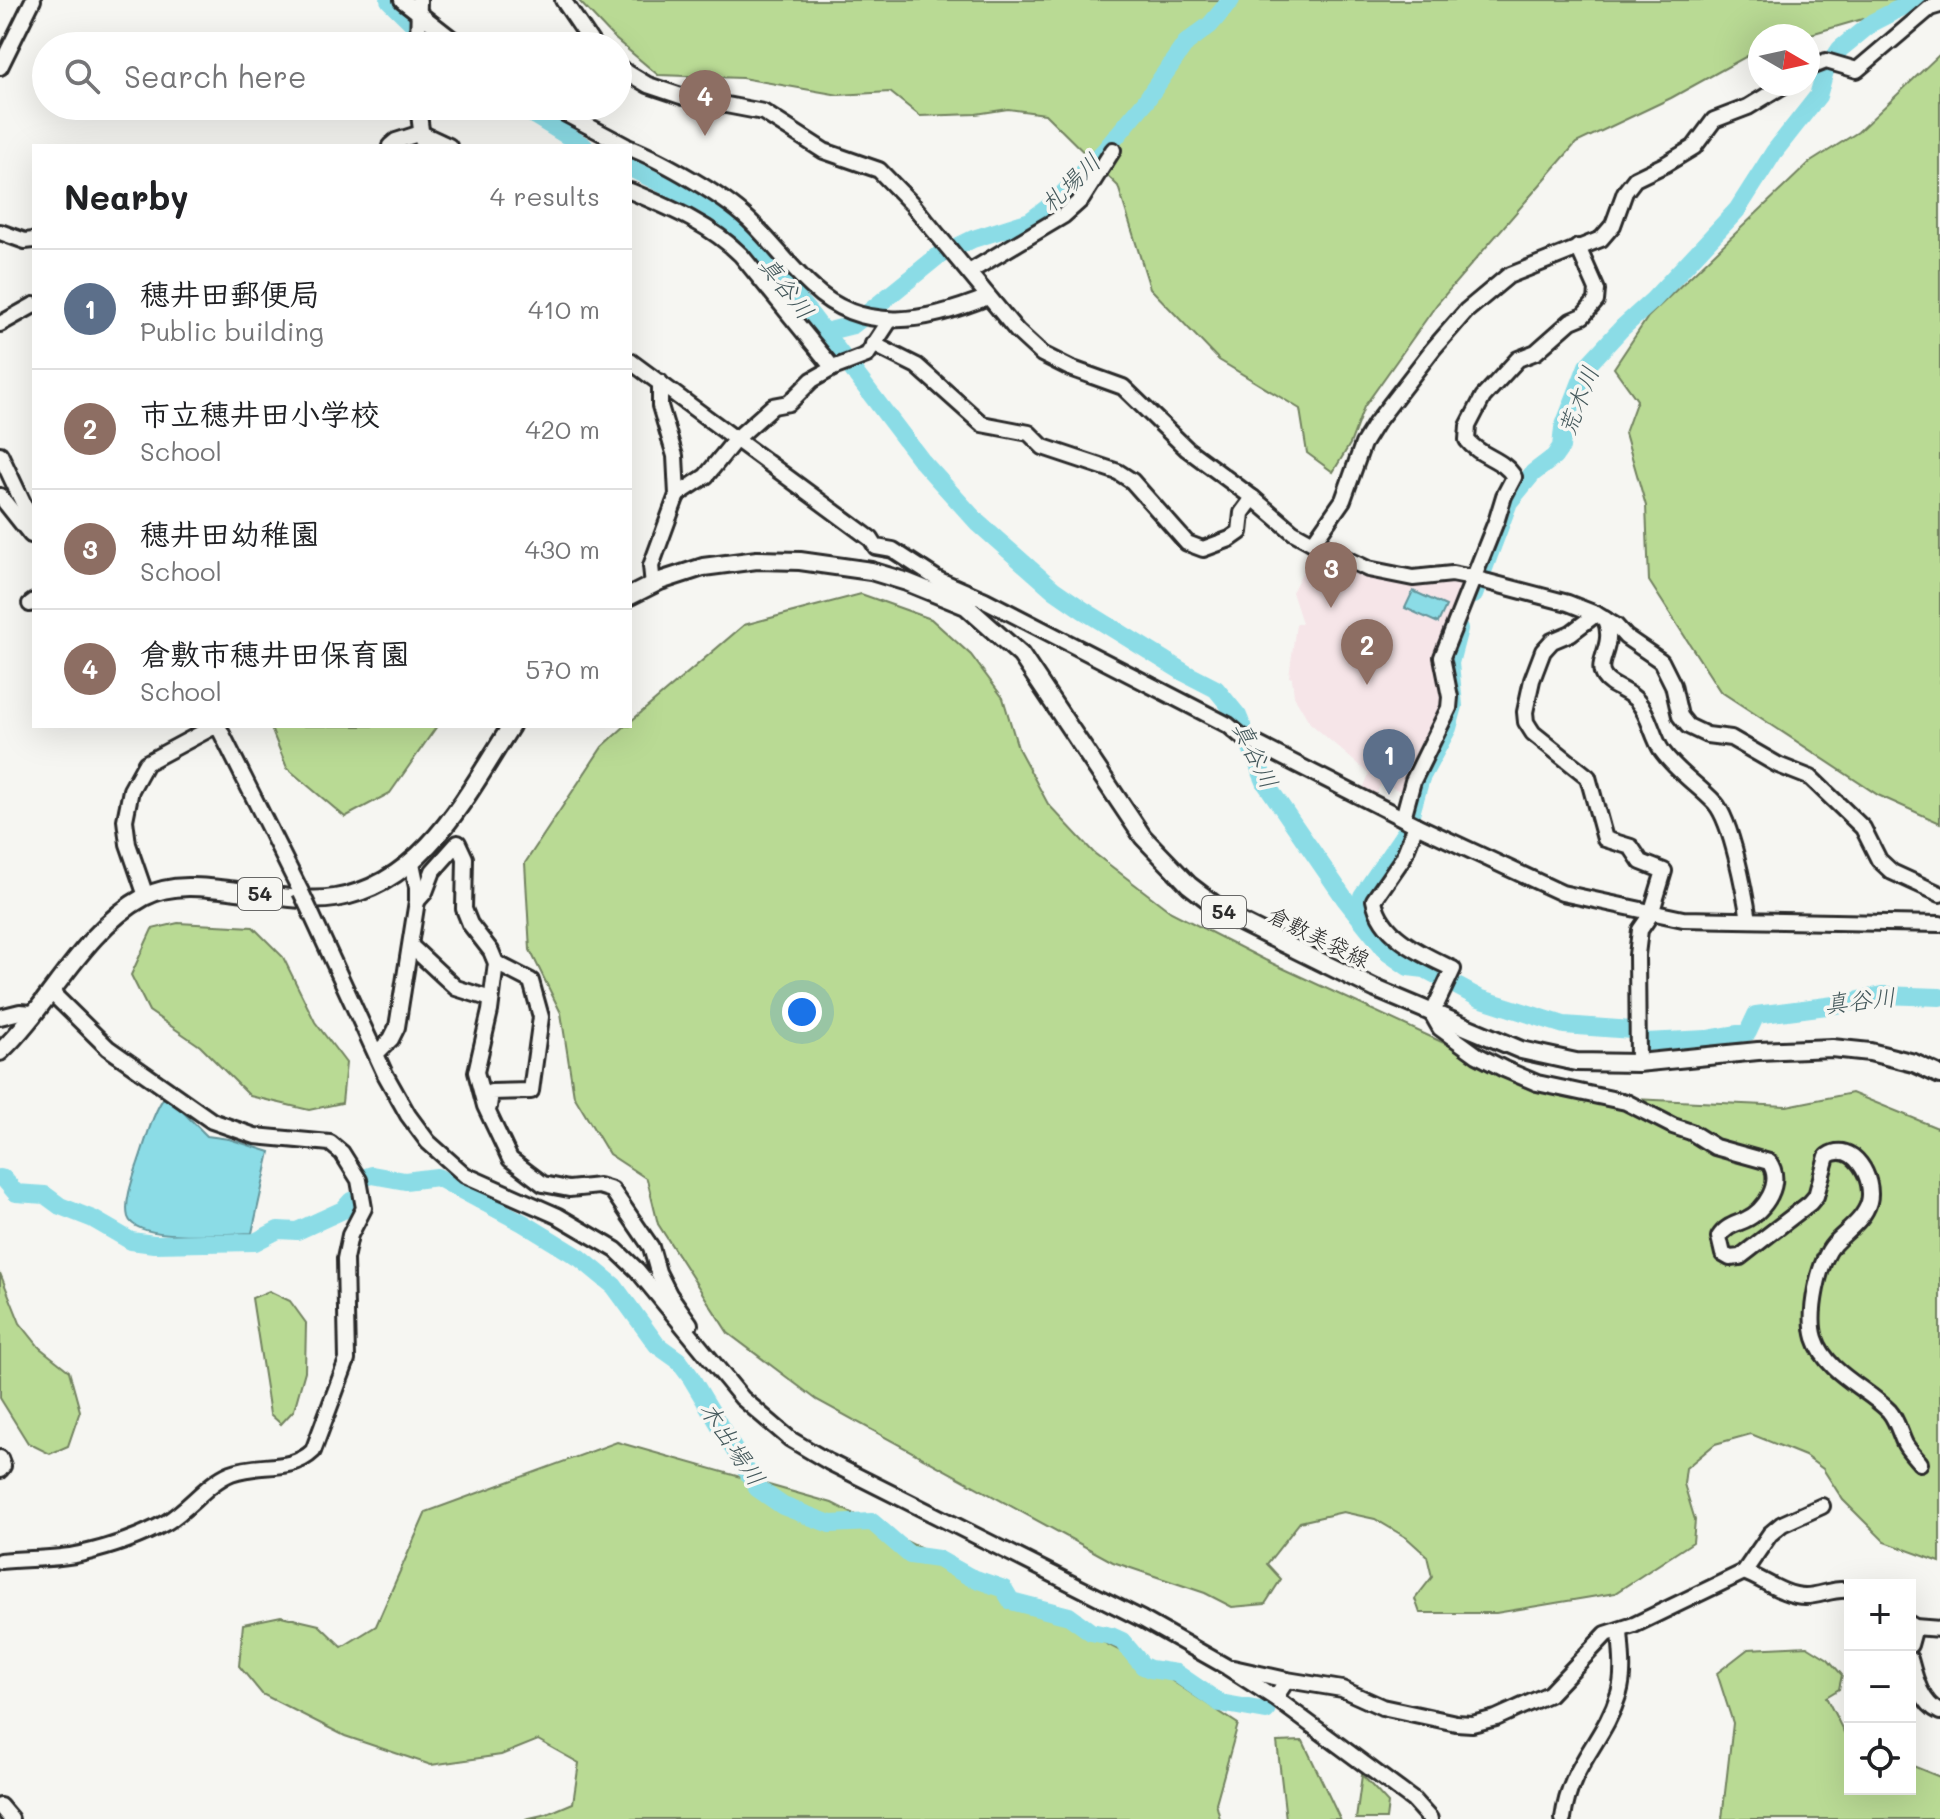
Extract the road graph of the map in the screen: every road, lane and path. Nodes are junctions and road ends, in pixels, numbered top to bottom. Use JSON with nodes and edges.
{"nodes":[{"id":1,"x":33,"y":0,"type":"edge"},
{"id":2,"x":402,"y":0,"type":"edge"},
{"id":3,"x":419,"y":0,"type":"edge"},
{"id":4,"x":563,"y":0,"type":"edge"},
{"id":5,"x":1940,"y":5,"type":"edge"},
{"id":6,"x":418,"y":19,"type":"junction"},
{"id":7,"x":418,"y":32,"type":"edge"},
{"id":8,"x":439,"y":32,"type":"edge"},
{"id":9,"x":585,"y":32,"type":"edge"},
{"id":10,"x":1820,"y":65,"type":"edge"},
{"id":11,"x":0,"y":67,"type":"edge"},
{"id":12,"x":632,"y":75,"type":"edge"},
{"id":13,"x":1766,"y":96,"type":"edge"},
{"id":14,"x":577,"y":120,"type":"edge"},
{"id":15,"x":422,"y":139,"type":"edge"},
{"id":16,"x":392,"y":144,"type":"edge"},
{"id":17,"x":622,"y":144,"type":"edge"},
{"id":18,"x":632,"y":149,"type":"edge"},
{"id":19,"x":1113,"y":150,"type":"dead end"},
{"id":20,"x":632,"y":192,"type":"edge"},
{"id":21,"x":0,"y":232,"type":"edge"},
{"id":22,"x":32,"y":240,"type":"edge"},
{"id":23,"x":1578,"y":247,"type":"junction"},
{"id":24,"x":969,"y":272,"type":"junction"},
{"id":25,"x":988,"y":297,"type":"junction"},
{"id":26,"x":32,"y":306,"type":"edge"},
{"id":27,"x":890,"y":320,"type":"junction"},
{"id":28,"x":0,"y":324,"type":"edge"},
{"id":29,"x":873,"y":344,"type":"junction"},
{"id":30,"x":632,"y":362,"type":"edge"},
{"id":31,"x":833,"y":368,"type":"junction"},
{"id":32,"x":660,"y":382,"type":"junction"},
{"id":33,"x":736,"y":439,"type":"junction"},
{"id":34,"x":0,"y":454,"type":"edge"},
{"id":35,"x":677,"y":495,"type":"junction"},
{"id":36,"x":0,"y":496,"type":"edge"},
{"id":37,"x":1253,"y":498,"type":"junction"},
{"id":38,"x":32,"y":534,"type":"edge"},
{"id":39,"x":1313,"y":543,"type":"junction"},
{"id":40,"x":876,"y":547,"type":"junction"},
{"id":41,"x":871,"y":571,"type":"junction"},
{"id":42,"x":1478,"y":579,"type":"junction"},
{"id":43,"x":653,"y":585,"type":"junction"},
{"id":44,"x":632,"y":595,"type":"edge"},
{"id":45,"x":1601,"y":616,"type":"junction"},
{"id":46,"x":212,"y":728,"type":"edge"},
{"id":47,"x":217,"y":728,"type":"edge"},
{"id":48,"x":510,"y":728,"type":"edge"},
{"id":49,"x":1410,"y":822,"type":"junction"},
{"id":50,"x":412,"y":863,"type":"junction"},
{"id":51,"x":1940,"y":894,"type":"edge"},
{"id":52,"x":146,"y":896,"type":"junction"},
{"id":53,"x":417,"y":901,"type":"junction"},
{"id":54,"x":1651,"y":914,"type":"junction"},
{"id":55,"x":1749,"y":920,"type":"junction"},
{"id":56,"x":1940,"y":924,"type":"edge"},
{"id":57,"x":411,"y":946,"type":"junction"},
{"id":58,"x":496,"y":963,"type":"junction"},
{"id":59,"x":52,"y":993,"type":"junction"},
{"id":60,"x":491,"y":999,"type":"junction"},
{"id":61,"x":1435,"y":1008,"type":"junction"},
{"id":62,"x":0,"y":1017,"type":"edge"},
{"id":63,"x":33,"y":1017,"type":"junction"},
{"id":64,"x":0,"y":1052,"type":"edge"},
{"id":65,"x":377,"y":1053,"type":"junction"},
{"id":66,"x":1638,"y":1058,"type":"junction"},
{"id":67,"x":1940,"y":1075,"type":"edge"},
{"id":68,"x":488,"y":1114,"type":"junction"},
{"id":69,"x":720,"y":1373,"type":"junction"},
{"id":70,"x":0,"y":1458,"type":"edge"},
{"id":71,"x":1920,"y":1463,"type":"dead end"},
{"id":72,"x":0,"y":1470,"type":"edge"},
{"id":73,"x":1822,"y":1506,"type":"dead end"},
{"id":74,"x":0,"y":1561,"type":"edge"},
{"id":75,"x":1744,"y":1572,"type":"junction"},
{"id":76,"x":1844,"y":1589,"type":"edge"},
{"id":77,"x":1916,"y":1626,"type":"edge"},
{"id":78,"x":1940,"y":1629,"type":"edge"},
{"id":79,"x":1620,"y":1630,"type":"junction"},
{"id":80,"x":1227,"y":1667,"type":"junction"},
{"id":81,"x":1287,"y":1680,"type":"junction"},
{"id":82,"x":1916,"y":1683,"type":"edge"},
{"id":83,"x":1275,"y":1698,"type":"junction"},
{"id":84,"x":1940,"y":1712,"type":"edge"},
{"id":85,"x":0,"y":1806,"type":"edge"},
{"id":86,"x":11,"y":1819,"type":"edge"},
{"id":87,"x":1430,"y":1819,"type":"edge"},
{"id":88,"x":1563,"y":1819,"type":"edge"}],
"edges":[{"from":1,"to":11,"type":"street"},
{"from":2,"to":6,"type":"street"},
{"from":3,"to":6,"type":"street"},
{"from":4,"to":9,"type":"street"},
{"from":5,"to":10,"type":"street"},
{"from":6,"to":7,"type":"street"},
{"from":6,"to":8,"type":"street"},
{"from":12,"to":24,"type":"street"},
{"from":13,"to":23,"type":"street"},
{"from":14,"to":17,"type":"street"},
{"from":15,"to":16,"type":"street"},
{"from":18,"to":27,"type":"street"},
{"from":19,"to":24,"type":"street"},
{"from":20,"to":31,"type":"street"},
{"from":21,"to":22,"type":"street"},
{"from":23,"to":39,"type":"street"},
{"from":23,"to":42,"type":"street"},
{"from":24,"to":25,"type":"street"},
{"from":25,"to":27,"type":"street"},
{"from":25,"to":37,"type":"street"},
{"from":26,"to":28,"type":"street"},
{"from":27,"to":29,"type":"street"},
{"from":29,"to":31,"type":"street"},
{"from":29,"to":37,"type":"street"},
{"from":30,"to":32,"type":"street"},
{"from":31,"to":33,"type":"street"},
{"from":32,"to":33,"type":"street"},
{"from":32,"to":35,"type":"street"},
{"from":33,"to":35,"type":"street"},
{"from":33,"to":40,"type":"street"},
{"from":34,"to":38,"type":"street"},
{"from":35,"to":43,"type":"street"},
{"from":36,"to":38,"type":"street"},
{"from":37,"to":39,"type":"street"},
{"from":39,"to":42,"type":"street"},
{"from":40,"to":41,"type":"street"},
{"from":40,"to":49,"type":"street"},
{"from":41,"to":43,"type":"main road","name":"倉敷美袋線","number":"54"},
{"from":41,"to":61,"type":"main road","name":"倉敷美袋線","number":"54"},
{"from":42,"to":45,"type":"street"},
{"from":42,"to":49,"type":"street"},
{"from":43,"to":44,"type":"main road","name":"倉敷美袋線","number":"54"},
{"from":45,"to":51,"type":"street"},
{"from":45,"to":54,"type":"street"},
{"from":45,"to":55,"type":"street"},
{"from":46,"to":52,"type":"street"},
{"from":47,"to":65,"type":"street","bridge":true},
{"from":48,"to":50,"type":"main road","number":"54"},
{"from":49,"to":54,"type":"street"},
{"from":49,"to":61,"type":"street"},
{"from":50,"to":52,"type":"main road","number":"54"},
{"from":50,"to":53,"type":"street"},
{"from":52,"to":59,"type":"main road","number":"54"},
{"from":53,"to":57,"type":"street"},
{"from":53,"to":58,"type":"street"},
{"from":54,"to":55,"type":"street"},
{"from":54,"to":66,"type":"street"},
{"from":55,"to":56,"type":"street"},
{"from":57,"to":60,"type":"street"},
{"from":57,"to":65,"type":"street"},
{"from":58,"to":60,"type":"street"},
{"from":58,"to":68,"type":"street"},
{"from":59,"to":63,"type":"main road","number":"54"},
{"from":59,"to":74,"type":"street"},
{"from":60,"to":68,"type":"street"},
{"from":61,"to":66,"type":"main road","name":"倉敷美袋線","number":"54"},
{"from":61,"to":71,"type":"street"},
{"from":62,"to":63,"type":"street"},
{"from":63,"to":64,"type":"main road","number":"54"},
{"from":65,"to":69,"type":"street"},
{"from":66,"to":67,"type":"main road","name":"倉敷美袋線","number":"54"},
{"from":68,"to":69,"type":"street"},
{"from":69,"to":80,"type":"street"},
{"from":70,"to":72,"type":"street"},
{"from":73,"to":75,"type":"street"},
{"from":75,"to":76,"type":"street"},
{"from":75,"to":79,"type":"street"},
{"from":77,"to":78,"type":"street"},
{"from":79,"to":81,"type":"street"},
{"from":79,"to":88,"type":"street"},
{"from":80,"to":81,"type":"street"},
{"from":80,"to":83,"type":"street"},
{"from":81,"to":83,"type":"street"},
{"from":82,"to":84,"type":"street"},
{"from":83,"to":87,"type":"street"},
{"from":85,"to":86,"type":"street"}]}
